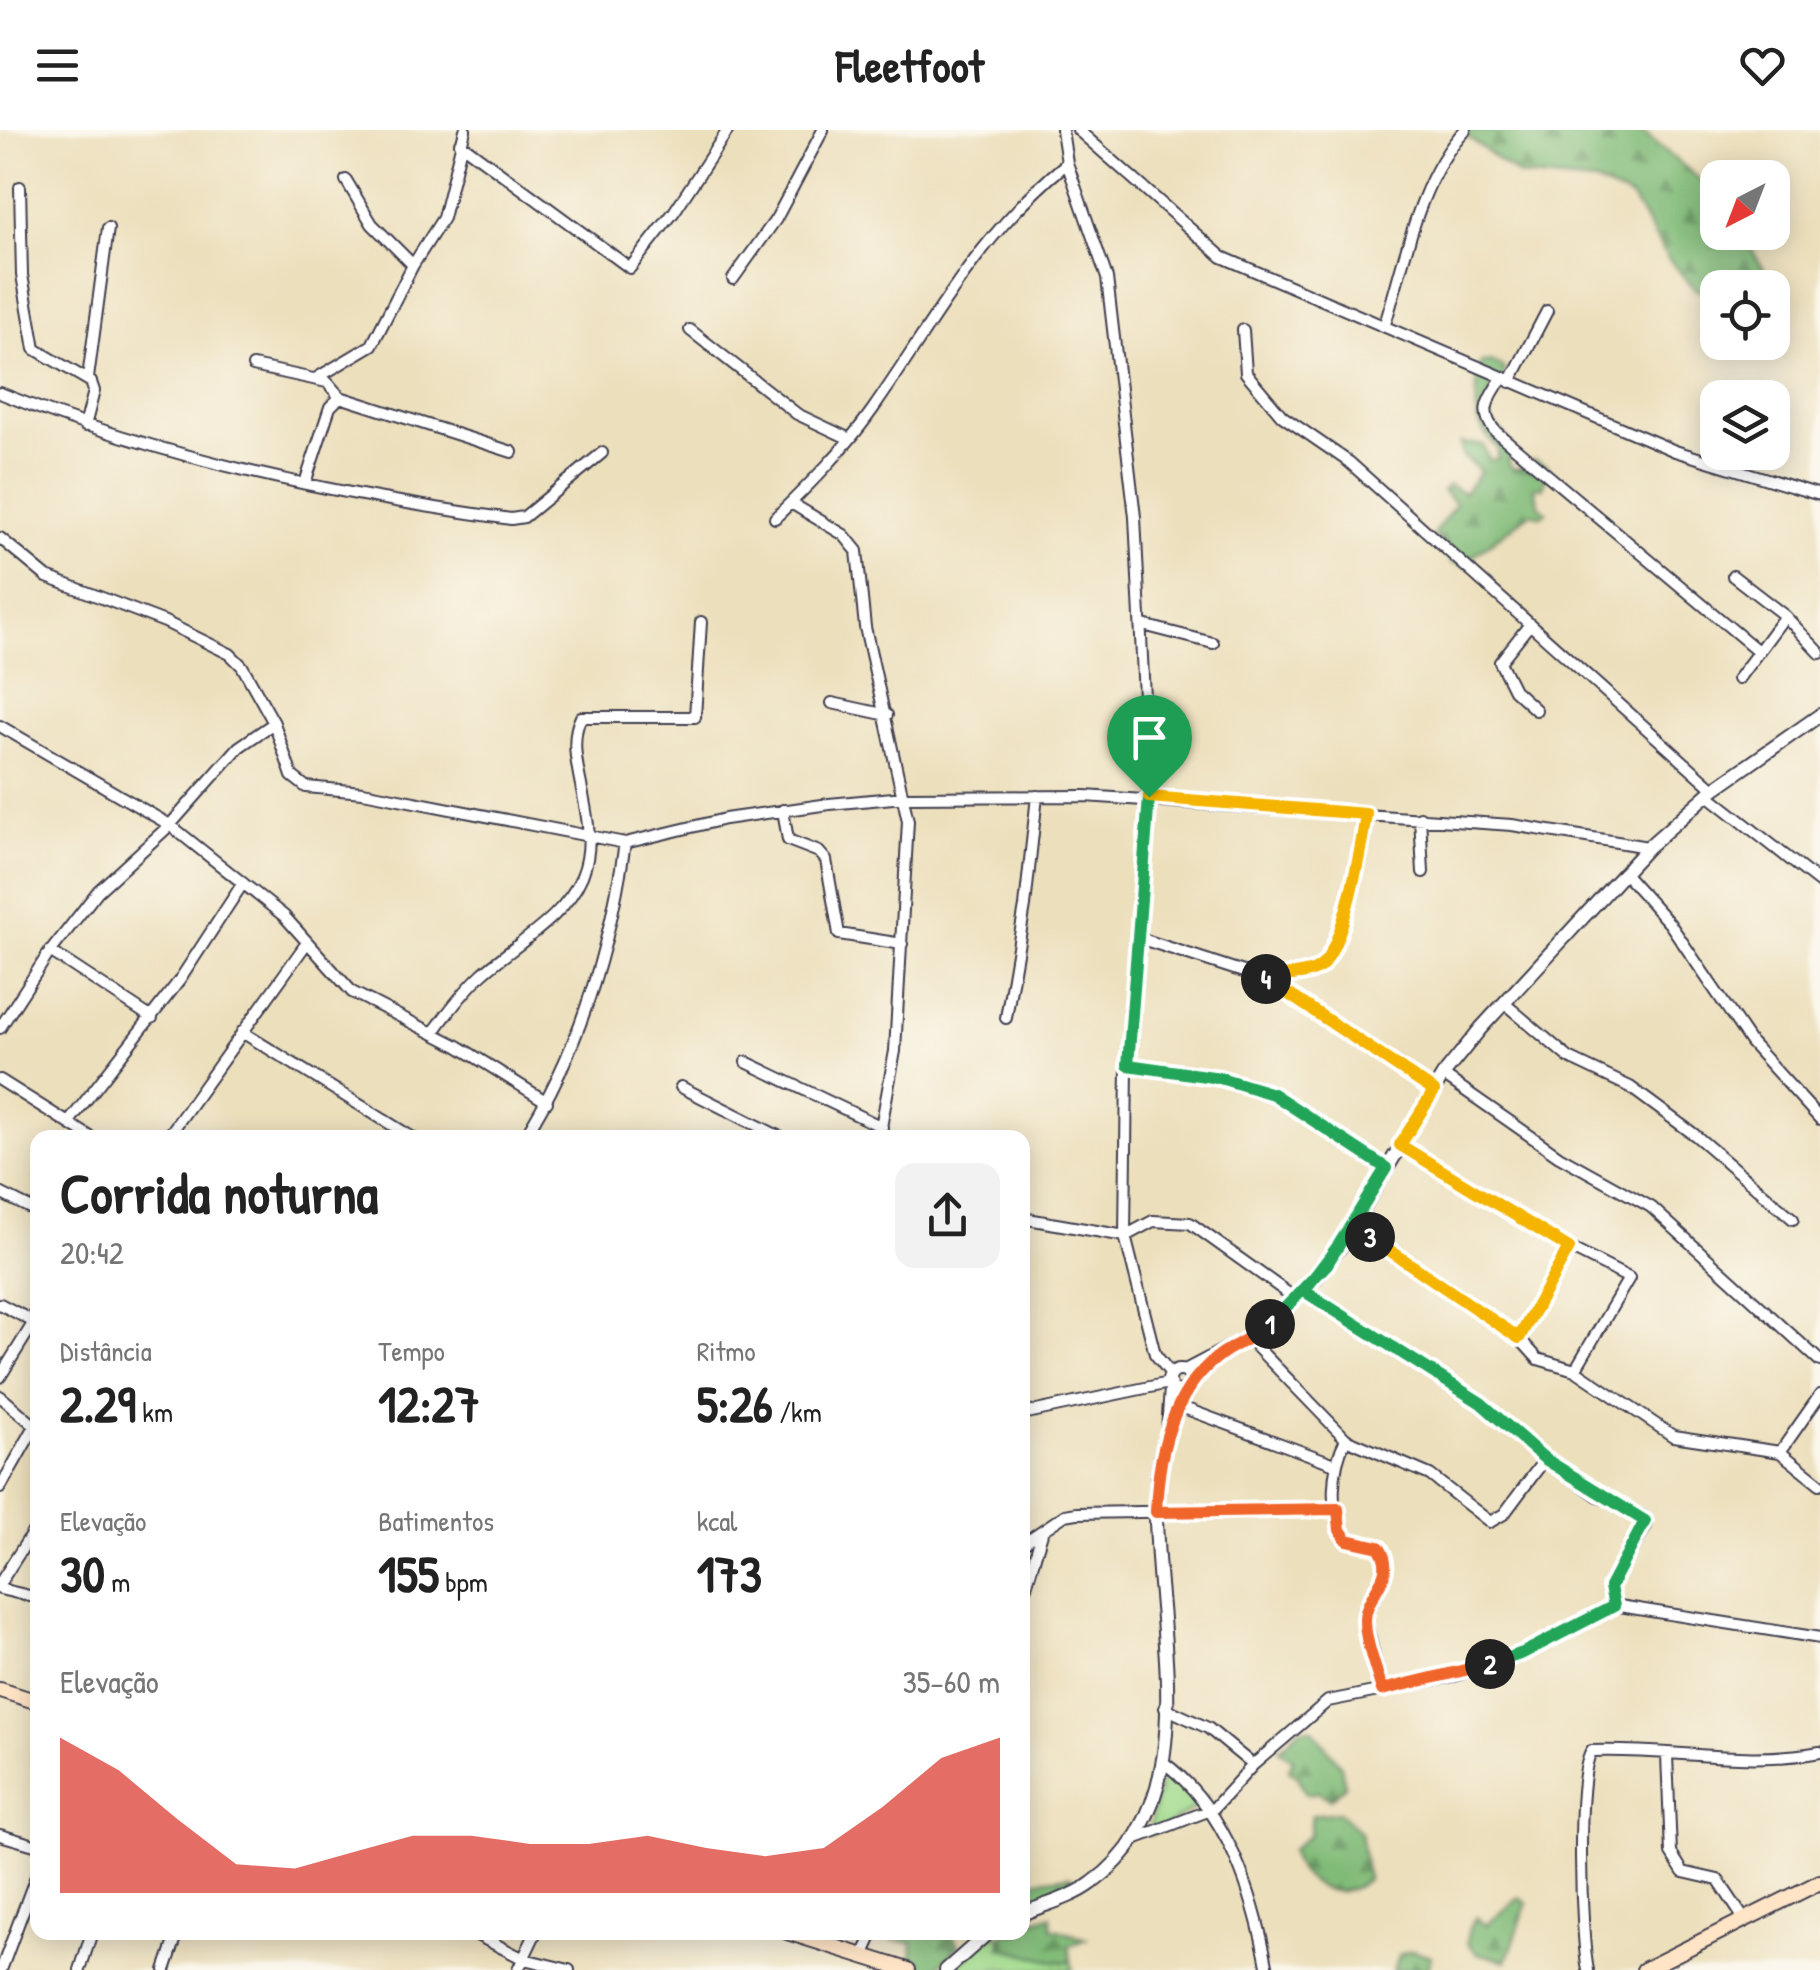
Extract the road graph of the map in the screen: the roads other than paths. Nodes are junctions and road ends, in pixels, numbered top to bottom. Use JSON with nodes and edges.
{"nodes":[{"id":1,"x":465,"y":130,"type":"edge"},
{"id":2,"x":728,"y":130,"type":"edge"},
{"id":3,"x":823,"y":130,"type":"edge"},
{"id":4,"x":1062,"y":130,"type":"edge"},
{"id":5,"x":1078,"y":130,"type":"edge"},
{"id":6,"x":1464,"y":130,"type":"edge"},
{"id":7,"x":460,"y":143,"type":"junction"},
{"id":8,"x":1067,"y":163,"type":"junction"},
{"id":9,"x":346,"y":180,"type":"dead end"},
{"id":10,"x":20,"y":186,"type":"dead end"},
{"id":11,"x":108,"y":228,"type":"dead end"},
{"id":12,"x":413,"y":264,"type":"junction"},
{"id":13,"x":733,"y":279,"type":"dead end"},
{"id":14,"x":1547,"y":311,"type":"dead end"},
{"id":15,"x":1385,"y":324,"type":"junction"},
{"id":16,"x":690,"y":330,"type":"dead end"},
{"id":17,"x":1243,"y":330,"type":"dead end"},
{"id":18,"x":253,"y":366,"type":"dead end"},
{"id":19,"x":88,"y":378,"type":"junction"},
{"id":20,"x":316,"y":379,"type":"junction"},
{"id":21,"x":1506,"y":380,"type":"junction"},
{"id":22,"x":0,"y":393,"type":"edge"},
{"id":23,"x":340,"y":397,"type":"junction"},
{"id":24,"x":85,"y":426,"type":"junction"},
{"id":25,"x":850,"y":439,"type":"junction"},
{"id":26,"x":512,"y":452,"type":"dead end"},
{"id":27,"x":602,"y":453,"type":"dead end"},
{"id":28,"x":305,"y":483,"type":"junction"},
{"id":29,"x":1820,"y":495,"type":"edge"},
{"id":30,"x":791,"y":503,"type":"junction"},
{"id":31,"x":775,"y":518,"type":"dead end"},
{"id":32,"x":0,"y":538,"type":"edge"},
{"id":33,"x":1733,"y":576,"type":"dead end"},
{"id":34,"x":1785,"y":616,"type":"junction"},
{"id":35,"x":701,"y":622,"type":"dead end"},
{"id":36,"x":1530,"y":624,"type":"junction"},
{"id":37,"x":1143,"y":625,"type":"junction"},
{"id":38,"x":1214,"y":643,"type":"dead end"},
{"id":39,"x":1758,"y":650,"type":"junction"},
{"id":40,"x":1820,"y":653,"type":"edge"},
{"id":41,"x":1738,"y":679,"type":"dead end"},
{"id":42,"x":832,"y":704,"type":"dead end"},
{"id":43,"x":1536,"y":710,"type":"dead end"},
{"id":44,"x":887,"y":715,"type":"junction"},
{"id":45,"x":1820,"y":715,"type":"edge"},
{"id":46,"x":274,"y":722,"type":"junction"},
{"id":47,"x":0,"y":726,"type":"edge"},
{"id":48,"x":1711,"y":792,"type":"junction"},
{"id":49,"x":1037,"y":796,"type":"junction"},
{"id":50,"x":904,"y":797,"type":"junction"},
{"id":51,"x":1149,"y":797,"type":"junction"},
{"id":52,"x":783,"y":810,"type":"junction"},
{"id":53,"x":1366,"y":814,"type":"junction"},
{"id":54,"x":1420,"y":818,"type":"junction"},
{"id":55,"x":170,"y":826,"type":"junction"},
{"id":56,"x":592,"y":835,"type":"junction"},
{"id":57,"x":625,"y":843,"type":"junction"},
{"id":58,"x":1648,"y":847,"type":"junction"},
{"id":59,"x":1424,"y":872,"type":"dead end"},
{"id":60,"x":1625,"y":874,"type":"junction"},
{"id":61,"x":243,"y":883,"type":"junction"},
{"id":62,"x":1820,"y":883,"type":"edge"},
{"id":63,"x":1139,"y":938,"type":"junction"},
{"id":64,"x":306,"y":944,"type":"junction"},
{"id":65,"x":902,"y":944,"type":"junction"},
{"id":66,"x":50,"y":952,"type":"junction"},
{"id":67,"x":1265,"y":979,"type":"junction"},
{"id":68,"x":1504,"y":1003,"type":"junction"},
{"id":69,"x":152,"y":1018,"type":"junction"},
{"id":70,"x":1006,"y":1018,"type":"dead end"},
{"id":71,"x":0,"y":1028,"type":"edge"},
{"id":72,"x":242,"y":1032,"type":"junction"},
{"id":73,"x":432,"y":1033,"type":"junction"},
{"id":74,"x":746,"y":1062,"type":"dead end"},
{"id":75,"x":1128,"y":1065,"type":"junction"},
{"id":76,"x":1444,"y":1076,"type":"junction"},
{"id":77,"x":0,"y":1080,"type":"edge"},
{"id":78,"x":681,"y":1086,"type":"dead end"},
{"id":79,"x":1434,"y":1091,"type":"junction"},
{"id":80,"x":547,"y":1102,"type":"junction"},
{"id":81,"x":1820,"y":1119,"type":"edge"},
{"id":82,"x":69,"y":1122,"type":"junction"},
{"id":83,"x":80,"y":1130,"type":"edge"},
{"id":84,"x":173,"y":1130,"type":"edge"},
{"id":85,"x":400,"y":1130,"type":"edge"},
{"id":86,"x":529,"y":1130,"type":"edge"},
{"id":87,"x":766,"y":1130,"type":"edge"},
{"id":88,"x":877,"y":1130,"type":"edge"},
{"id":89,"x":881,"y":1130,"type":"edge"},
{"id":90,"x":1400,"y":1145,"type":"junction"},
{"id":91,"x":1386,"y":1168,"type":"junction"},
{"id":92,"x":0,"y":1193,"type":"edge"},
{"id":93,"x":30,"y":1208,"type":"edge"},
{"id":94,"x":1793,"y":1218,"type":"dead end"},
{"id":95,"x":1030,"y":1219,"type":"edge"},
{"id":96,"x":1353,"y":1226,"type":"junction"},
{"id":97,"x":1124,"y":1236,"type":"junction"},
{"id":98,"x":1569,"y":1248,"type":"junction"},
{"id":99,"x":1300,"y":1295,"type":"junction"},
{"id":100,"x":0,"y":1304,"type":"edge"},
{"id":101,"x":30,"y":1317,"type":"edge"},
{"id":102,"x":30,"y":1330,"type":"edge"},
{"id":103,"x":1519,"y":1338,"type":"junction"},
{"id":104,"x":1249,"y":1340,"type":"junction"},
{"id":105,"x":1820,"y":1361,"type":"edge"},
{"id":106,"x":1575,"y":1370,"type":"junction"},
{"id":107,"x":0,"y":1377,"type":"edge"},
{"id":108,"x":1178,"y":1382,"type":"junction"},
{"id":109,"x":1820,"y":1395,"type":"edge"},
{"id":110,"x":0,"y":1396,"type":"edge"},
{"id":111,"x":1180,"y":1407,"type":"junction"},
{"id":112,"x":1030,"y":1412,"type":"edge"},
{"id":113,"x":30,"y":1421,"type":"edge"},
{"id":114,"x":1168,"y":1430,"type":"junction"},
{"id":115,"x":30,"y":1436,"type":"edge"},
{"id":116,"x":1346,"y":1439,"type":"junction"},
{"id":117,"x":1780,"y":1452,"type":"junction"},
{"id":118,"x":1545,"y":1459,"type":"junction"},
{"id":119,"x":1335,"y":1464,"type":"junction"},
{"id":120,"x":1820,"y":1484,"type":"edge"},
{"id":121,"x":0,"y":1488,"type":"edge"},
{"id":122,"x":1338,"y":1509,"type":"junction"},
{"id":123,"x":1156,"y":1512,"type":"junction"},
{"id":124,"x":1042,"y":1532,"type":"junction"},
{"id":125,"x":30,"y":1537,"type":"edge"},
{"id":126,"x":1030,"y":1539,"type":"edge"},
{"id":127,"x":1030,"y":1573,"type":"edge"},
{"id":128,"x":0,"y":1586,"type":"edge"},
{"id":129,"x":30,"y":1595,"type":"edge"},
{"id":130,"x":1614,"y":1606,"type":"junction"},
{"id":131,"x":1820,"y":1638,"type":"edge"},
{"id":132,"x":0,"y":1690,"type":"edge"},
{"id":133,"x":1382,"y":1690,"type":"junction"},
{"id":134,"x":30,"y":1699,"type":"edge"},
{"id":135,"x":1166,"y":1708,"type":"junction"},
{"id":136,"x":1820,"y":1752,"type":"edge"},
{"id":137,"x":1667,"y":1755,"type":"junction"},
{"id":138,"x":1164,"y":1762,"type":"junction"},
{"id":139,"x":1253,"y":1766,"type":"junction"},
{"id":140,"x":1213,"y":1810,"type":"junction"},
{"id":141,"x":0,"y":1835,"type":"edge"},
{"id":142,"x":1132,"y":1840,"type":"junction"},
{"id":143,"x":30,"y":1844,"type":"edge"},
{"id":144,"x":1820,"y":1882,"type":"edge"},
{"id":145,"x":30,"y":1893,"type":"edge"},
{"id":146,"x":1030,"y":1911,"type":"edge"},
{"id":147,"x":1744,"y":1919,"type":"junction"},
{"id":148,"x":89,"y":1940,"type":"edge"},
{"id":149,"x":175,"y":1940,"type":"edge"},
{"id":150,"x":483,"y":1940,"type":"edge"},
{"id":151,"x":532,"y":1940,"type":"edge"},
{"id":152,"x":812,"y":1940,"type":"edge"},
{"id":153,"x":870,"y":1940,"type":"edge"},
{"id":154,"x":981,"y":1940,"type":"edge"},
{"id":155,"x":863,"y":1956,"type":"junction"},
{"id":156,"x":521,"y":1965,"type":"edge"},
{"id":157,"x":1,"y":1970,"type":"edge"},
{"id":158,"x":80,"y":1970,"type":"edge"},
{"id":159,"x":166,"y":1970,"type":"edge"},
{"id":160,"x":569,"y":1970,"type":"edge"},
{"id":161,"x":908,"y":1970,"type":"edge"},
{"id":162,"x":946,"y":1970,"type":"edge"},
{"id":163,"x":1268,"y":1970,"type":"edge"},
{"id":164,"x":1588,"y":1970,"type":"edge"},
{"id":165,"x":1644,"y":1970,"type":"edge"}],
"edges":[{"from":1,"to":7,"type":"street"},
{"from":2,"to":7,"type":"street"},
{"from":3,"to":13,"type":"street"},
{"from":4,"to":8,"type":"street"},
{"from":5,"to":15,"type":"street"},
{"from":6,"to":15,"type":"street"},
{"from":7,"to":12,"type":"street"},
{"from":8,"to":25,"type":"street"},
{"from":8,"to":37,"type":"street"},
{"from":9,"to":12,"type":"street"},
{"from":10,"to":19,"type":"street"},
{"from":11,"to":19,"type":"street"},
{"from":12,"to":20,"type":"street"},
{"from":14,"to":21,"type":"street"},
{"from":15,"to":21,"type":"street"},
{"from":16,"to":25,"type":"street"},
{"from":17,"to":36,"type":"street"},
{"from":18,"to":20,"type":"street"},
{"from":19,"to":24,"type":"street"},
{"from":20,"to":23,"type":"street"},
{"from":21,"to":29,"type":"street"},
{"from":21,"to":39,"type":"street"},
{"from":22,"to":24,"type":"street"},
{"from":23,"to":26,"type":"street"},
{"from":23,"to":28,"type":"street"},
{"from":24,"to":28,"type":"street"},
{"from":25,"to":30,"type":"street"},
{"from":27,"to":28,"type":"street"},
{"from":30,"to":31,"type":"street"},
{"from":30,"to":44,"type":"street"},
{"from":32,"to":46,"type":"street"},
{"from":33,"to":34,"type":"street"},
{"from":34,"to":39,"type":"street"},
{"from":34,"to":40,"type":"street"},
{"from":35,"to":56,"type":"street"},
{"from":36,"to":43,"type":"street"},
{"from":36,"to":48,"type":"street"},
{"from":37,"to":38,"type":"street"},
{"from":37,"to":51,"type":"street"},
{"from":39,"to":41,"type":"street"},
{"from":42,"to":44,"type":"street"},
{"from":44,"to":50,"type":"street"},
{"from":45,"to":48,"type":"street"},
{"from":46,"to":55,"type":"street"},
{"from":46,"to":56,"type":"street"},
{"from":47,"to":55,"type":"street"},
{"from":48,"to":58,"type":"street"},
{"from":48,"to":62,"type":"street"},
{"from":49,"to":50,"type":"street"},
{"from":49,"to":51,"type":"street"},
{"from":49,"to":70,"type":"street"},
{"from":50,"to":52,"type":"street"},
{"from":50,"to":65,"type":"street"},
{"from":51,"to":53,"type":"street"},
{"from":51,"to":63,"type":"street"},
{"from":52,"to":57,"type":"street"},
{"from":52,"to":65,"type":"street"},
{"from":53,"to":54,"type":"street"},
{"from":53,"to":67,"type":"street"},
{"from":54,"to":58,"type":"street"},
{"from":54,"to":59,"type":"street"},
{"from":55,"to":61,"type":"street"},
{"from":55,"to":66,"type":"street"},
{"from":56,"to":57,"type":"street"},
{"from":56,"to":73,"type":"street"},
{"from":57,"to":80,"type":"street"},
{"from":58,"to":60,"type":"street"},
{"from":60,"to":68,"type":"street"},
{"from":60,"to":81,"type":"street"},
{"from":61,"to":64,"type":"street"},
{"from":61,"to":69,"type":"street"},
{"from":63,"to":67,"type":"street"},
{"from":63,"to":75,"type":"street"},
{"from":64,"to":72,"type":"street"},
{"from":64,"to":73,"type":"street"},
{"from":65,"to":89,"type":"street"},
{"from":66,"to":69,"type":"street"},
{"from":66,"to":71,"type":"street"},
{"from":67,"to":79,"type":"street"},
{"from":68,"to":76,"type":"street"},
{"from":68,"to":94,"type":"street"},
{"from":69,"to":82,"type":"street"},
{"from":72,"to":84,"type":"street"},
{"from":72,"to":85,"type":"street"},
{"from":73,"to":80,"type":"street"},
{"from":74,"to":88,"type":"street"},
{"from":75,"to":91,"type":"street"},
{"from":75,"to":97,"type":"street"},
{"from":76,"to":79,"type":"street"},
{"from":76,"to":105,"type":"street"},
{"from":77,"to":82,"type":"street"},
{"from":78,"to":87,"type":"street"},
{"from":79,"to":90,"type":"street"},
{"from":80,"to":86,"type":"street"},
{"from":82,"to":83,"type":"street"},
{"from":90,"to":91,"type":"street"},
{"from":90,"to":98,"type":"street"},
{"from":91,"to":96,"type":"street"},
{"from":92,"to":93,"type":"street"},
{"from":95,"to":97,"type":"street"},
{"from":96,"to":99,"type":"street"},
{"from":96,"to":103,"type":"street"},
{"from":97,"to":99,"type":"street"},
{"from":97,"to":108,"type":"street"},
{"from":98,"to":103,"type":"street"},
{"from":98,"to":106,"type":"street"},
{"from":99,"to":104,"type":"street"},
{"from":99,"to":118,"type":"street"},
{"from":100,"to":101,"type":"street"},
{"from":102,"to":107,"type":"street"},
{"from":103,"to":106,"type":"street"},
{"from":104,"to":108,"type":"street"},
{"from":104,"to":116,"type":"street"},
{"from":106,"to":117,"type":"street"},
{"from":108,"to":111,"type":"street"},
{"from":108,"to":112,"type":"street"},
{"from":108,"to":114,"type":"street"},
{"from":109,"to":117,"type":"street"},
{"from":110,"to":113,"type":"street"},
{"from":111,"to":114,"type":"street"},
{"from":111,"to":119,"type":"street"},
{"from":114,"to":123,"type":"street"},
{"from":115,"to":121,"type":"street"},
{"from":116,"to":118,"type":"street"},
{"from":116,"to":119,"type":"street"},
{"from":117,"to":120,"type":"street"},
{"from":118,"to":130,"type":"street"},
{"from":119,"to":122,"type":"street"},
{"from":122,"to":123,"type":"street"},
{"from":122,"to":133,"type":"street"},
{"from":123,"to":124,"type":"street"},
{"from":123,"to":135,"type":"street"},
{"from":124,"to":126,"type":"street"},
{"from":124,"to":127,"type":"street"},
{"from":125,"to":128,"type":"street"},
{"from":128,"to":129,"type":"street"},
{"from":130,"to":131,"type":"street"},
{"from":130,"to":133,"type":"street"},
{"from":132,"to":134,"type":"main road"},
{"from":133,"to":139,"type":"street"},
{"from":135,"to":138,"type":"street"},
{"from":135,"to":139,"type":"street"},
{"from":136,"to":137,"type":"street"},
{"from":137,"to":147,"type":"street"},
{"from":137,"to":164,"type":"street"},
{"from":138,"to":140,"type":"street"},
{"from":138,"to":142,"type":"street"},
{"from":139,"to":140,"type":"street"},
{"from":140,"to":142,"type":"street"},
{"from":140,"to":163,"type":"street"},
{"from":141,"to":143,"type":"street"},
{"from":142,"to":146,"type":"street"},
{"from":144,"to":147,"type":"main road"},
{"from":145,"to":157,"type":"street"},
{"from":147,"to":165,"type":"main road"},
{"from":148,"to":158,"type":"street"},
{"from":149,"to":159,"type":"street"},
{"from":150,"to":156,"type":"street"},
{"from":151,"to":156,"type":"street"},
{"from":152,"to":155,"type":"main road"},
{"from":153,"to":155,"type":"street"},
{"from":154,"to":162,"type":"street"},
{"from":155,"to":161,"type":"main road"},
{"from":156,"to":160,"type":"street"}]}
